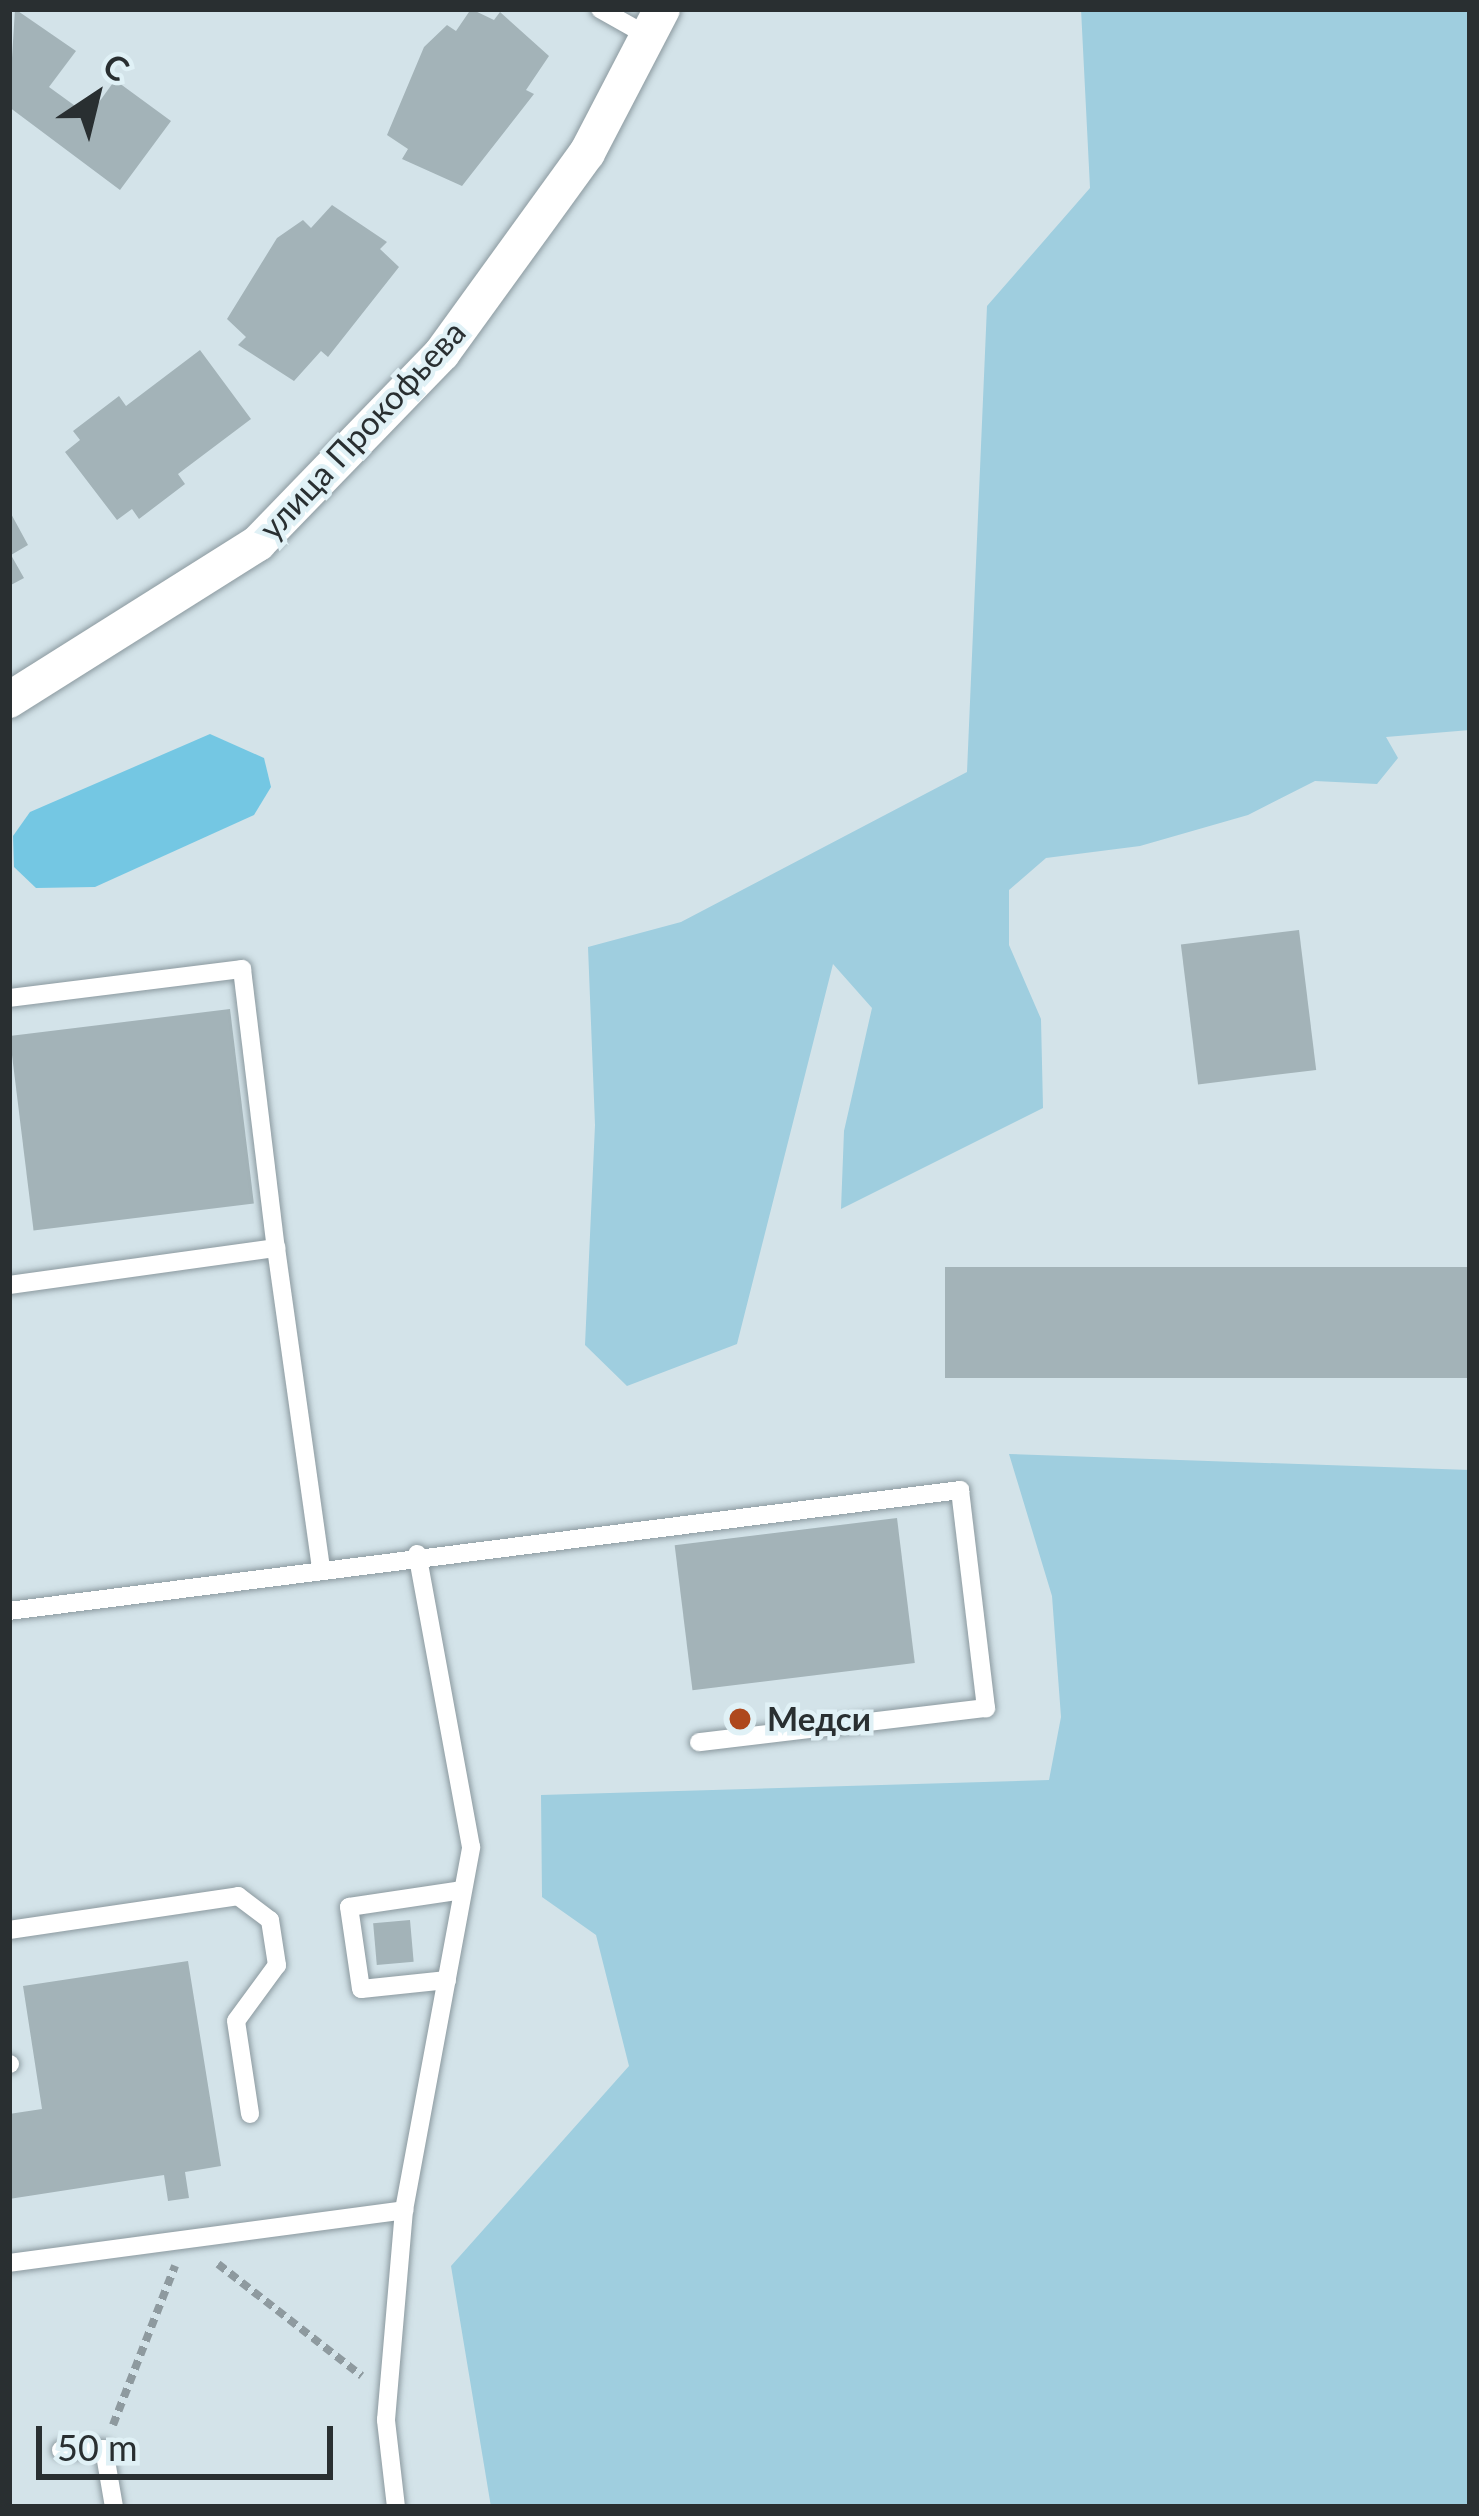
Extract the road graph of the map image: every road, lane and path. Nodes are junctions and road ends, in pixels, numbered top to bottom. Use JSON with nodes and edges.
{"nodes":[{"id":1,"x":600,"y":9,"type":"edge"},
{"id":2,"x":655,"y":23,"type":"edge"},
{"id":3,"x":9,"y":700,"type":"edge"},
{"id":4,"x":9,"y":998,"type":"edge"},
{"id":5,"x":276,"y":1248,"type":"junction"},
{"id":6,"x":9,"y":1285,"type":"edge"},
{"id":7,"x":417,"y":1554,"type":"junction"},
{"id":8,"x":321,"y":1568,"type":"junction"},
{"id":9,"x":9,"y":1611,"type":"edge"},
{"id":10,"x":699,"y":1742,"type":"dead end"},
{"id":11,"x":463,"y":1890,"type":"junction"},
{"id":12,"x":9,"y":1930,"type":"edge"},
{"id":13,"x":447,"y":1980,"type":"junction"},
{"id":14,"x":250,"y":2114,"type":"dead end"},
{"id":15,"x":404,"y":2210,"type":"junction"},
{"id":16,"x":186,"y":2239,"type":"junction"},
{"id":17,"x":9,"y":2263,"type":"edge"},
{"id":18,"x":388,"y":2396,"type":"junction"},
{"id":19,"x":104,"y":2449,"type":"junction"},
{"id":20,"x":61,"y":2450,"type":"dead end"},
{"id":21,"x":114,"y":2507,"type":"edge"},
{"id":22,"x":396,"y":2507,"type":"edge"}],
"edges":[{"from":1,"to":2,"type":"lane"},
{"from":2,"to":3,"type":"street","name":"улица Прокофьева"},
{"from":4,"to":5,"type":"lane"},
{"from":5,"to":6,"type":"lane"},
{"from":5,"to":8,"type":"lane"},
{"from":7,"to":8,"type":"lane"},
{"from":7,"to":10,"type":"lane"},
{"from":7,"to":11,"type":"lane"},
{"from":8,"to":9,"type":"lane"},
{"from":11,"to":13,"type":"lane"},
{"from":11,"to":13,"type":"lane"},
{"from":12,"to":14,"type":"lane"},
{"from":13,"to":15,"type":"lane"},
{"from":15,"to":16,"type":"lane"},
{"from":15,"to":18,"type":"lane"},
{"from":16,"to":17,"type":"lane"},
{"from":16,"to":18,"type":"path"},
{"from":16,"to":19,"type":"path"},
{"from":18,"to":22,"type":"lane"},
{"from":19,"to":20,"type":"lane"},
{"from":19,"to":21,"type":"lane"}]}
